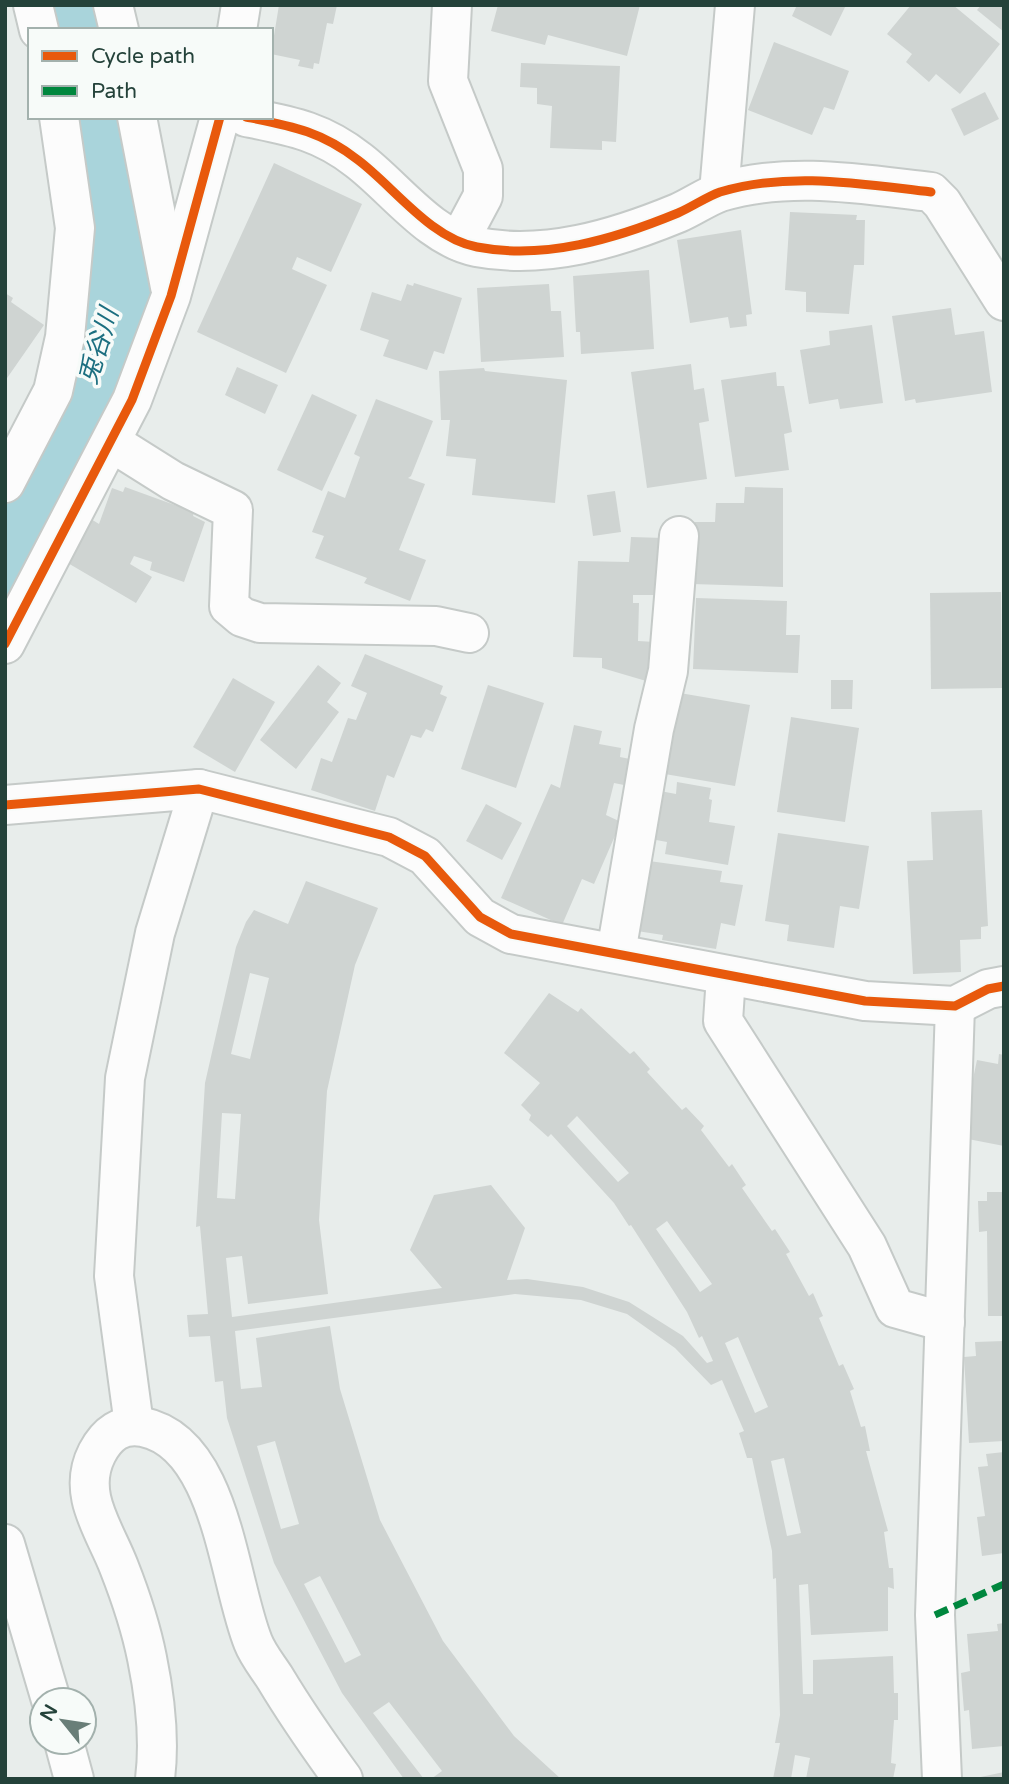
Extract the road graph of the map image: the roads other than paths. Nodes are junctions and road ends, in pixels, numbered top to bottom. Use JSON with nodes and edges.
{"nodes":[{"id":1,"x":33,"y":5,"type":"edge"},
{"id":2,"x":113,"y":5,"type":"edge"},
{"id":3,"x":241,"y":5,"type":"edge"},
{"id":4,"x":452,"y":5,"type":"edge"},
{"id":5,"x":735,"y":5,"type":"edge"},
{"id":6,"x":39,"y":28,"type":"edge"},
{"id":7,"x":119,"y":28,"type":"edge"},
{"id":8,"x":237,"y":28,"type":"edge"},
{"id":9,"x":59,"y":119,"type":"edge"},
{"id":10,"x":137,"y":119,"type":"edge"},
{"id":11,"x":219,"y":119,"type":"edge"},
{"id":12,"x":257,"y":119,"type":"edge"},
{"id":13,"x":719,"y":192,"type":"junction"},
{"id":14,"x":459,"y":241,"type":"junction"},
{"id":15,"x":171,"y":296,"type":"junction"},
{"id":16,"x":1004,"y":301,"type":"edge"},
{"id":17,"x":111,"y":442,"type":"junction"},
{"id":18,"x":5,"y":483,"type":"edge"},
{"id":19,"x":679,"y":536,"type":"dead end"},
{"id":20,"x":469,"y":633,"type":"dead end"},
{"id":21,"x":5,"y":644,"type":"edge"},
{"id":22,"x":199,"y":789,"type":"junction"},
{"id":23,"x":5,"y":805,"type":"edge"},
{"id":24,"x":616,"y":953,"type":"junction"},
{"id":25,"x":726,"y":976,"type":"junction"},
{"id":26,"x":1004,"y":986,"type":"edge"},
{"id":27,"x":955,"y":1006,"type":"junction"},
{"id":28,"x":945,"y":1322,"type":"junction"},
{"id":29,"x":134,"y":1425,"type":"junction"},
{"id":30,"x":5,"y":1545,"type":"edge"},
{"id":31,"x":47,"y":1686,"type":"edge"},
{"id":32,"x":68,"y":1756,"type":"edge"},
{"id":33,"x":74,"y":1779,"type":"edge"},
{"id":34,"x":155,"y":1779,"type":"edge"},
{"id":35,"x":343,"y":1779,"type":"edge"},
{"id":36,"x":942,"y":1779,"type":"edge"}],
"edges":[{"from":1,"to":6,"type":"street"},
{"from":2,"to":7,"type":"street"},
{"from":3,"to":8,"type":"street"},
{"from":4,"to":14,"type":"street"},
{"from":5,"to":13,"type":"street"},
{"from":9,"to":18,"type":"street"},
{"from":10,"to":15,"type":"street"},
{"from":11,"to":15,"type":"street"},
{"from":12,"to":14,"type":"street"},
{"from":13,"to":14,"type":"street"},
{"from":13,"to":16,"type":"street"},
{"from":15,"to":17,"type":"street"},
{"from":17,"to":20,"type":"street"},
{"from":17,"to":21,"type":"street"},
{"from":19,"to":24,"type":"street"},
{"from":22,"to":23,"type":"street"},
{"from":22,"to":24,"type":"street"},
{"from":22,"to":29,"type":"street"},
{"from":24,"to":25,"type":"street"},
{"from":25,"to":27,"type":"street"},
{"from":25,"to":28,"type":"street"},
{"from":26,"to":27,"type":"street"},
{"from":27,"to":28,"type":"street"},
{"from":28,"to":36,"type":"street"},
{"from":29,"to":34,"type":"street"},
{"from":29,"to":35,"type":"street"},
{"from":30,"to":31,"type":"street"},
{"from":32,"to":33,"type":"street"}]}
